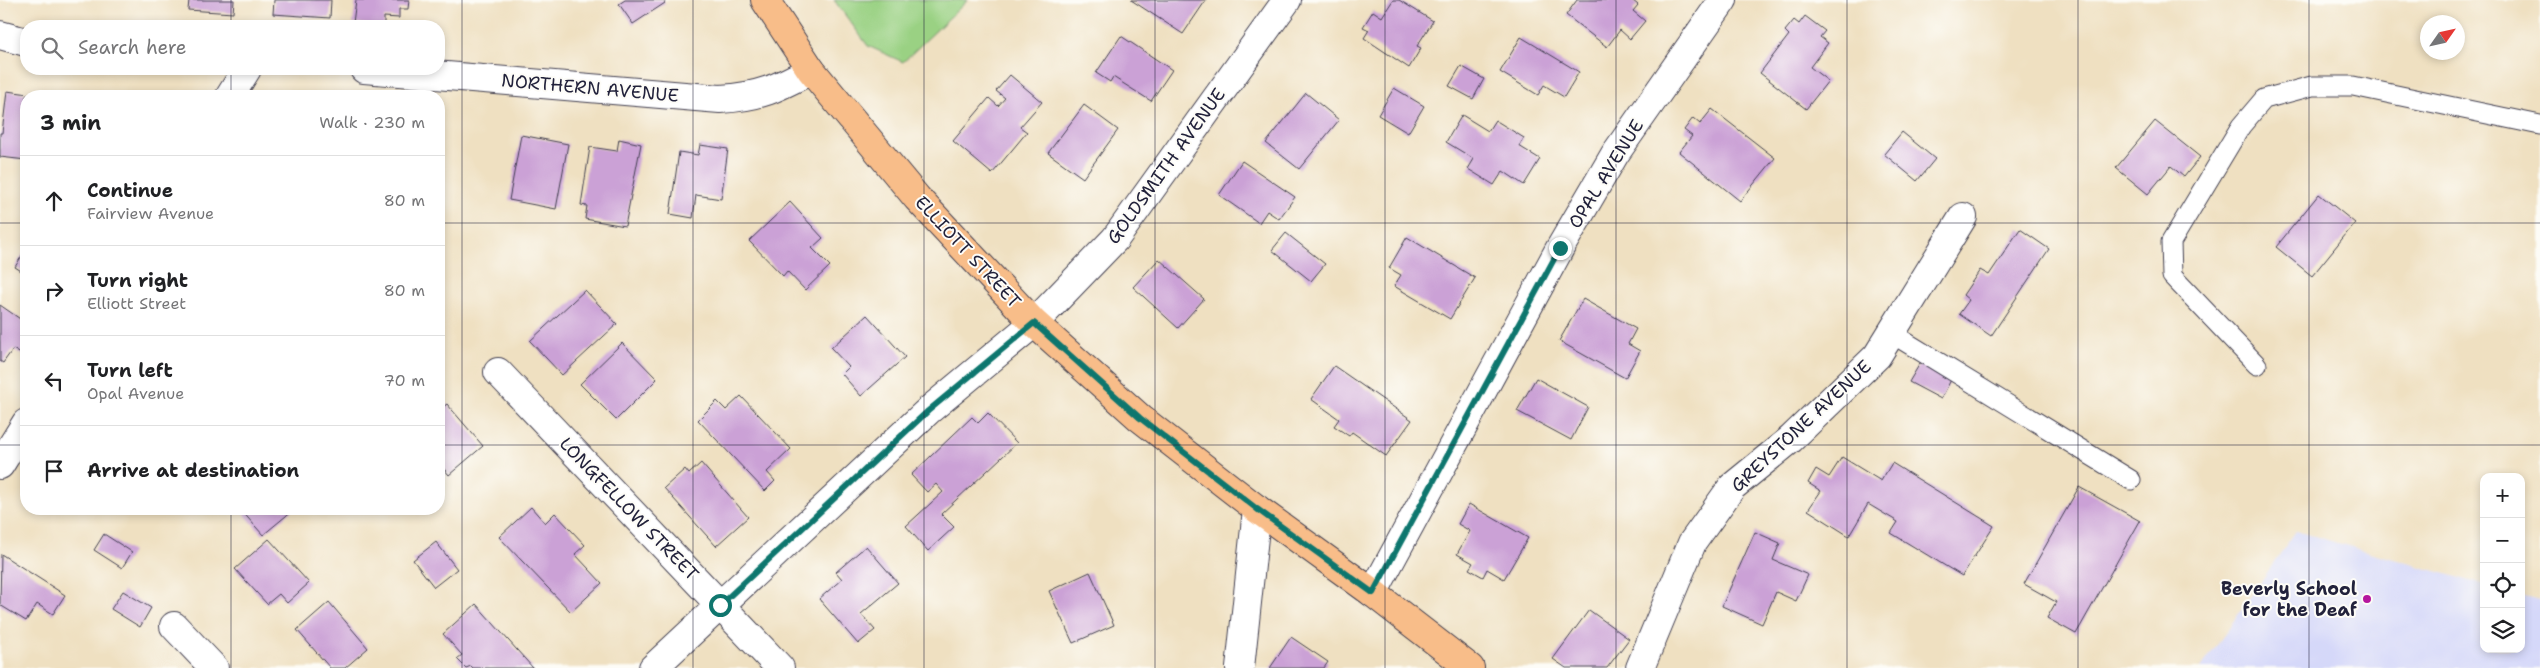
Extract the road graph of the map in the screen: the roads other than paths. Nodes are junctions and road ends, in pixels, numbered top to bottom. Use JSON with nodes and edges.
{"nodes":[{"id":1,"x":765,"y":0,"type":"edge"},
{"id":2,"x":1287,"y":0,"type":"edge"},
{"id":3,"x":1723,"y":0,"type":"edge"},
{"id":4,"x":0,"y":35,"type":"edge"},
{"id":5,"x":20,"y":40,"type":"edge"},
{"id":6,"x":811,"y":70,"type":"junction"},
{"id":7,"x":243,"y":75,"type":"edge"},
{"id":8,"x":435,"y":75,"type":"edge"},
{"id":9,"x":234,"y":90,"type":"edge"},
{"id":10,"x":2540,"y":125,"type":"edge"},
{"id":11,"x":1963,"y":217,"type":"dead end"},
{"id":12,"x":1034,"y":323,"type":"junction"},
{"id":13,"x":1891,"y":333,"type":"junction"},
{"id":14,"x":2257,"y":365,"type":"dead end"},
{"id":15,"x":498,"y":372,"type":"dead end"},
{"id":16,"x":20,"y":433,"type":"edge"},
{"id":17,"x":0,"y":465,"type":"edge"},
{"id":18,"x":2130,"y":480,"type":"dead end"},
{"id":19,"x":1257,"y":509,"type":"junction"},
{"id":20,"x":1373,"y":593,"type":"junction"},
{"id":21,"x":720,"y":605,"type":"junction"},
{"id":22,"x":174,"y":626,"type":"dead end"},
{"id":23,"x":214,"y":668,"type":"edge"},
{"id":24,"x":653,"y":668,"type":"edge"},
{"id":25,"x":780,"y":668,"type":"edge"},
{"id":26,"x":1240,"y":668,"type":"edge"},
{"id":27,"x":1470,"y":668,"type":"edge"},
{"id":28,"x":1640,"y":668,"type":"edge"}],
"edges":[{"from":1,"to":6,"type":"main road","name":"ELLIOTT STREET"},
{"from":2,"to":12,"type":"street","name":"GOLDSMITH AVENUE"},
{"from":3,"to":20,"type":"street","name":"OPAL AVENUE"},
{"from":4,"to":5,"type":"street"},
{"from":6,"to":8,"type":"street","name":"NORTHERN AVENUE"},
{"from":6,"to":12,"type":"main road","name":"ELLIOTT STREET"},
{"from":7,"to":9,"type":"street"},
{"from":10,"to":14,"type":"lane"},
{"from":11,"to":13,"type":"street","name":"GREYSTONE AVENUE"},
{"from":12,"to":19,"type":"main road","name":"ELLIOTT STREET"},
{"from":12,"to":21,"type":"street","name":"GOLDSMITH AVENUE"},
{"from":13,"to":18,"type":"lane"},
{"from":13,"to":28,"type":"street","name":"GREYSTONE AVENUE"},
{"from":15,"to":21,"type":"street","name":"LONGFELLOW STREET"},
{"from":16,"to":17,"type":"street"},
{"from":19,"to":20,"type":"main road","name":"ELLIOTT STREET"},
{"from":19,"to":26,"type":"street"},
{"from":20,"to":27,"type":"main road","name":"ELLIOTT STREET"},
{"from":21,"to":24,"type":"street","name":"GOLDSMITH AVENUE"},
{"from":21,"to":25,"type":"street","name":"LONGFELLOW STREET"},
{"from":22,"to":23,"type":"street"}]}
